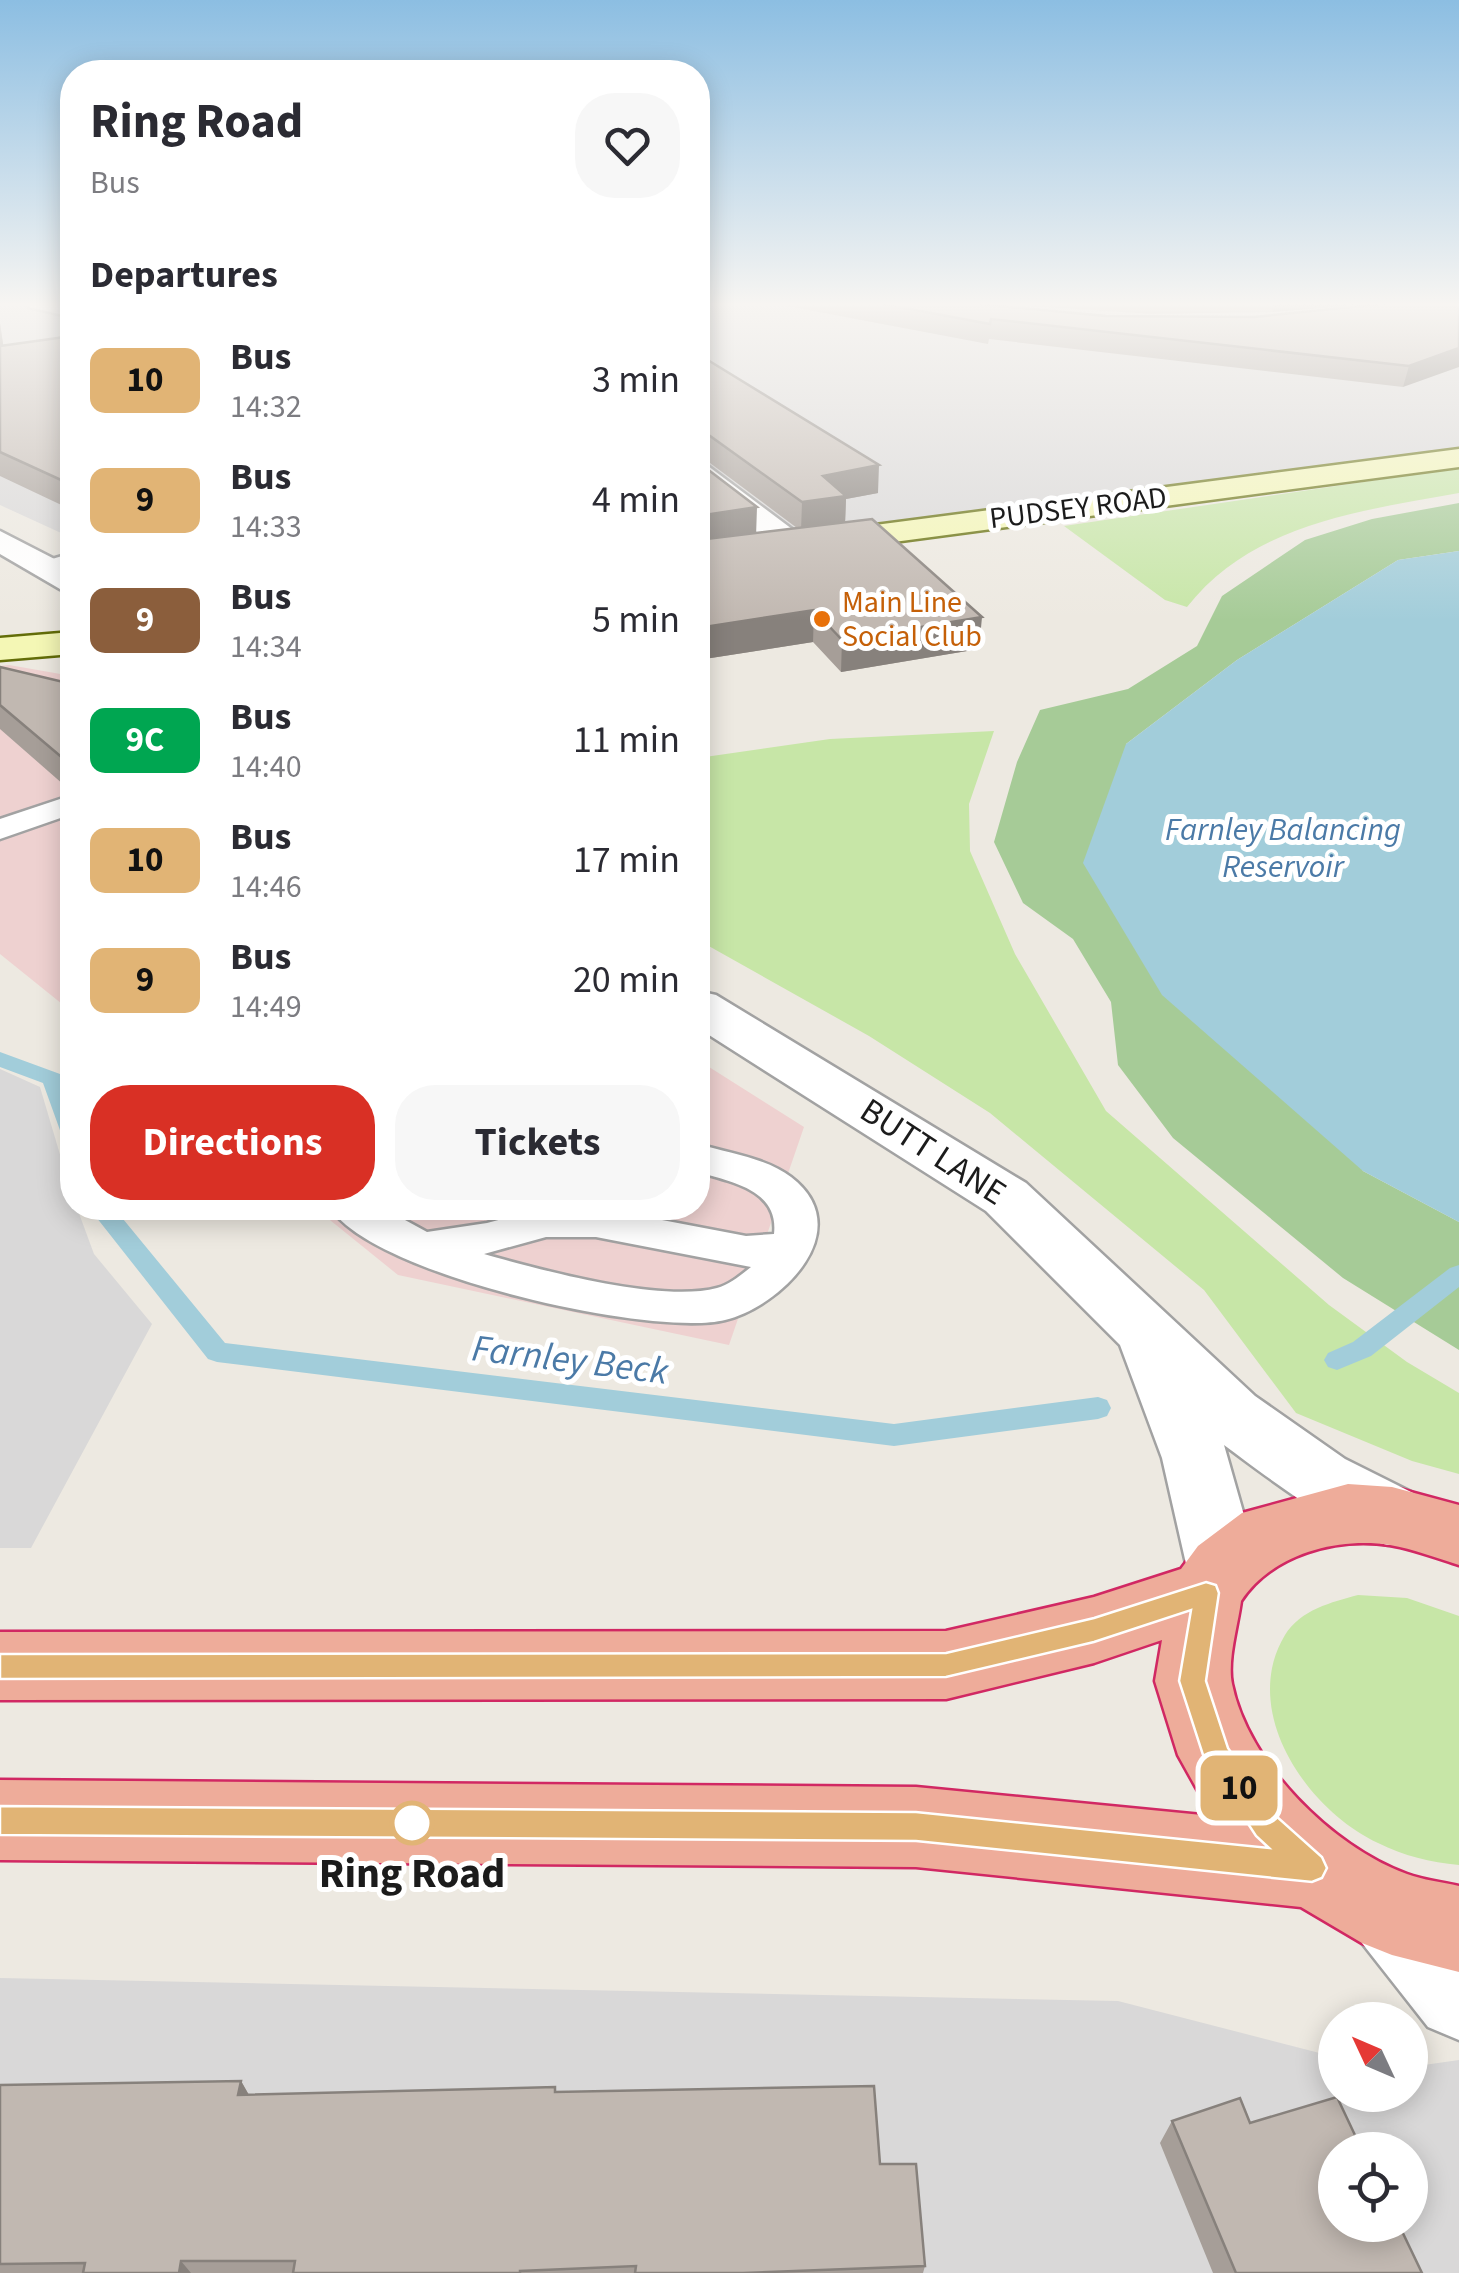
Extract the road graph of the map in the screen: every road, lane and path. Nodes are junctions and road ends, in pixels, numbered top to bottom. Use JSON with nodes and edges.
{"nodes":[{"id":1,"x":1459,"y":458,"type":"edge"},
{"id":2,"x":710,"y":481,"type":"edge"},
{"id":3,"x":876,"y":535,"type":"junction"},
{"id":4,"x":0,"y":541,"type":"edge"},
{"id":5,"x":792,"y":545,"type":"junction"},
{"id":6,"x":710,"y":556,"type":"edge"},
{"id":7,"x":903,"y":558,"type":"edge"},
{"id":8,"x":60,"y":568,"type":"edge"},
{"id":9,"x":60,"y":643,"type":"edge"},
{"id":10,"x":0,"y":649,"type":"edge"},
{"id":11,"x":60,"y":808,"type":"edge"},
{"id":12,"x":0,"y":830,"type":"edge"},
{"id":13,"x":710,"y":1013,"type":"edge"},
{"id":14,"x":710,"y":1162,"type":"edge"},
{"id":15,"x":372,"y":1220,"type":"edge"},
{"id":16,"x":420,"y":1248,"type":"junction"},
{"id":17,"x":792,"y":1248,"type":"junction"},
{"id":18,"x":1143,"y":1330,"type":"junction"},
{"id":19,"x":1392,"y":1516,"type":"junction"},
{"id":20,"x":1459,"y":1535,"type":"edge"},
{"id":21,"x":1215,"y":1581,"type":"junction"},
{"id":22,"x":0,"y":1666,"type":"edge"},
{"id":23,"x":0,"y":1820,"type":"edge"},
{"id":24,"x":1312,"y":1868,"type":"junction"},
{"id":25,"x":1425,"y":1921,"type":"edge"},
{"id":26,"x":1459,"y":1996,"type":"edge"}],
"edges":[{"from":1,"to":3,"type":"main road","name":"PUDSEY ROAD"},
{"from":2,"to":5,"type":"street"},
{"from":3,"to":5,"type":"main road","name":"PUDSEY ROAD"},
{"from":3,"to":7,"type":"lane"},
{"from":4,"to":8,"type":"street"},
{"from":5,"to":6,"type":"main road","name":"PUDSEY ROAD"},
{"from":9,"to":10,"type":"main road"},
{"from":11,"to":12,"type":"lane"},
{"from":13,"to":18,"type":"street","name":"BUTT LANE"},
{"from":14,"to":17,"type":"lane"},
{"from":15,"to":16,"type":"lane"},
{"from":16,"to":17,"type":"lane"},
{"from":16,"to":17,"type":"lane"},
{"from":18,"to":19,"type":"street","name":"BUTT LANE"},
{"from":18,"to":21,"type":"street","name":"BUTT LANE"},
{"from":19,"to":20,"type":"highway"},
{"from":19,"to":21,"type":"highway"},
{"from":21,"to":22,"type":"highway"},
{"from":21,"to":24,"type":"highway"},
{"from":23,"to":24,"type":"highway"},
{"from":24,"to":25,"type":"highway"},
{"from":25,"to":26,"type":"street"}]}
